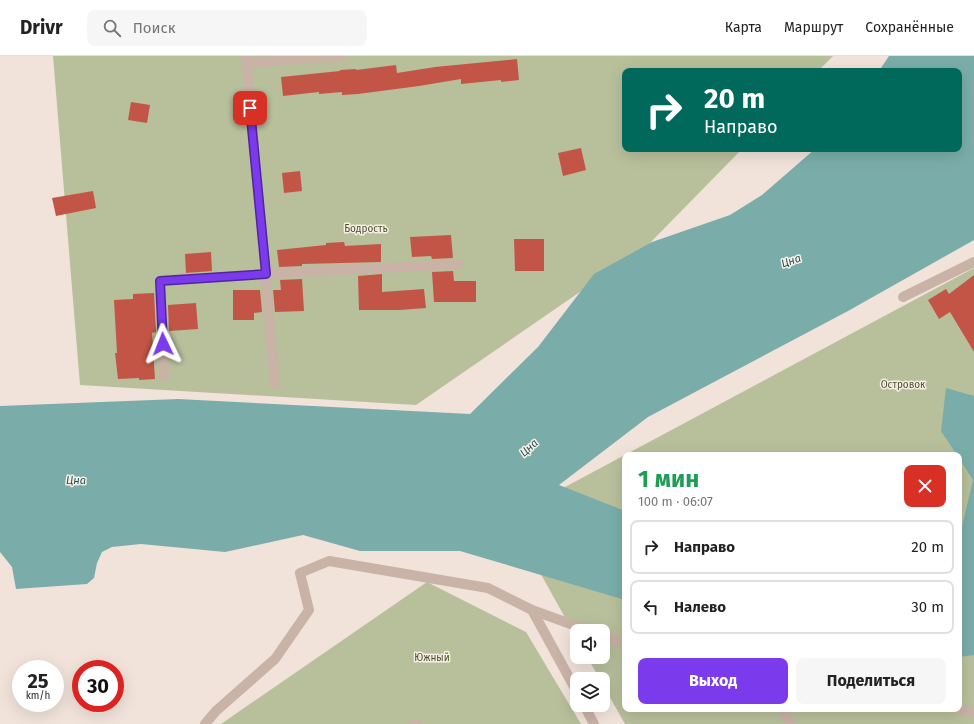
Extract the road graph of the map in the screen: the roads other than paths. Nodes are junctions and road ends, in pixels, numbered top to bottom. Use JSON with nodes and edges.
{"nodes":[{"id":1,"x":341,"y":56,"type":"edge"},
{"id":2,"x":246,"y":60,"type":"edge"},
{"id":3,"x":974,"y":262,"type":"edge"},
{"id":4,"x":459,"y":264,"type":"dead end"},
{"id":5,"x":266,"y":274,"type":"junction"},
{"id":6,"x":903,"y":297,"type":"dead end"},
{"id":7,"x":164,"y":376,"type":"dead end"},
{"id":8,"x":275,"y":385,"type":"dead end"},
{"id":9,"x":532,"y":610,"type":"junction"},
{"id":10,"x":571,"y":624,"type":"edge"},
{"id":11,"x":610,"y":639,"type":"edge"},
{"id":12,"x":622,"y":643,"type":"edge"},
{"id":13,"x":570,"y":679,"type":"edge"},
{"id":14,"x":962,"y":710,"type":"edge"},
{"id":15,"x":588,"y":712,"type":"edge"},
{"id":16,"x":783,"y":712,"type":"edge"},
{"id":17,"x":974,"y":713,"type":"edge"},
{"id":18,"x":205,"y":724,"type":"edge"},
{"id":19,"x":594,"y":724,"type":"edge"},
{"id":20,"x":790,"y":724,"type":"edge"}],
"edges":[{"from":1,"to":2,"type":"street"},
{"from":2,"to":5,"type":"street"},
{"from":3,"to":6,"type":"street"},
{"from":4,"to":5,"type":"street"},
{"from":5,"to":7,"type":"street"},
{"from":5,"to":8,"type":"street"},
{"from":9,"to":10,"type":"street"},
{"from":9,"to":13,"type":"street"},
{"from":9,"to":18,"type":"street"},
{"from":11,"to":12,"type":"street"},
{"from":14,"to":17,"type":"street"},
{"from":15,"to":19,"type":"street"},
{"from":16,"to":20,"type":"street"}]}
